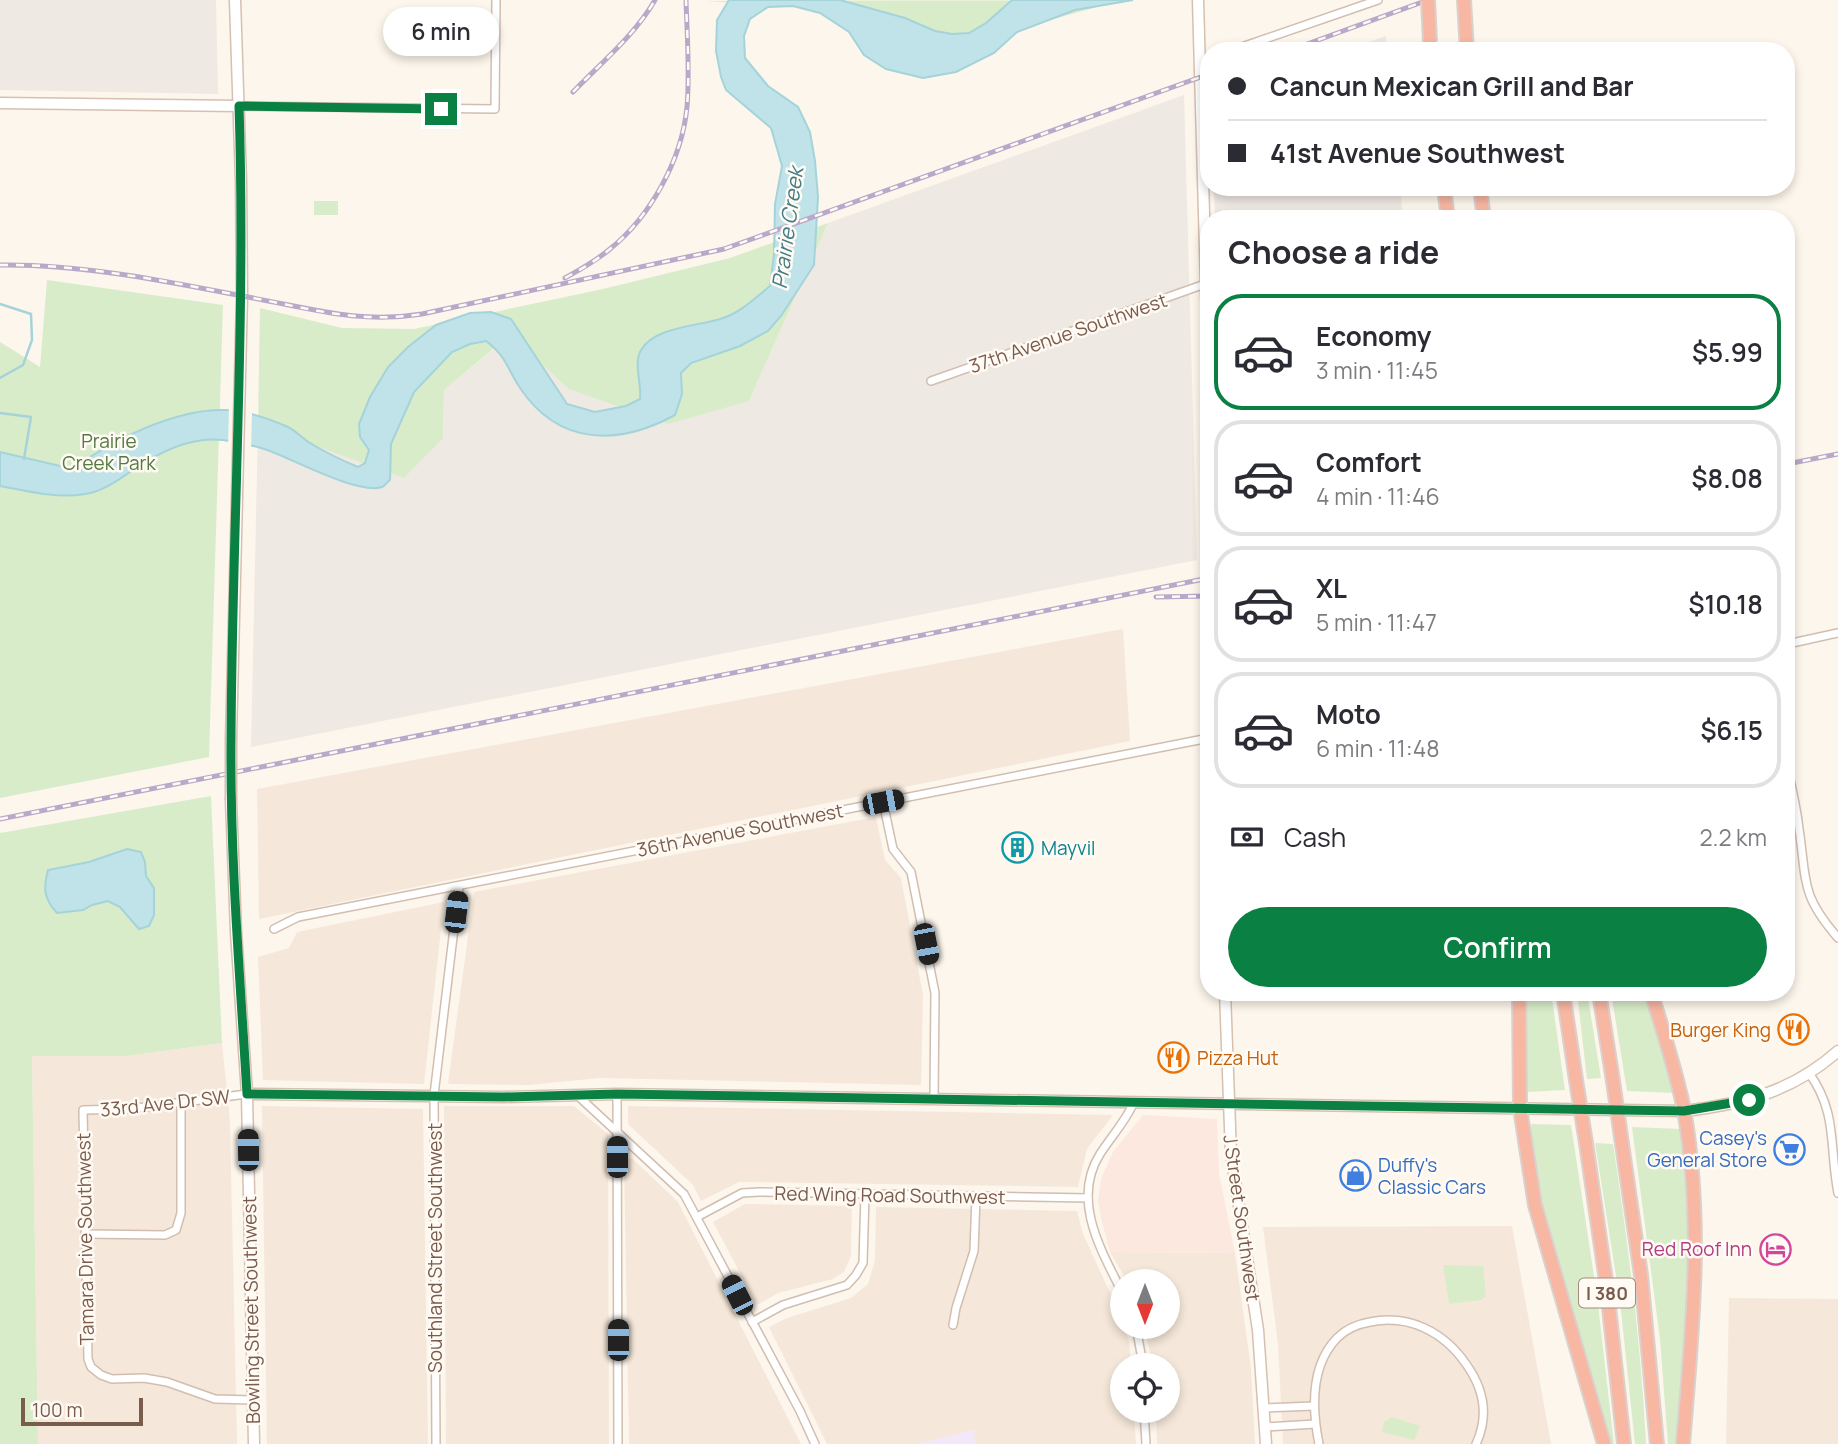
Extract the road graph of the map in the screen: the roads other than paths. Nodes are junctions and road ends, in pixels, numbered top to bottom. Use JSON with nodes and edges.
{"nodes":[{"id":1,"x":235,"y":0,"type":"edge"},
{"id":2,"x":496,"y":0,"type":"edge"},
{"id":3,"x":1198,"y":0,"type":"edge"},
{"id":4,"x":1378,"y":0,"type":"edge"},
{"id":5,"x":1428,"y":0,"type":"edge"},
{"id":6,"x":1464,"y":0,"type":"edge"},
{"id":7,"x":1203,"y":42,"type":"edge"},
{"id":8,"x":1256,"y":42,"type":"edge"},
{"id":9,"x":1430,"y":42,"type":"edge"},
{"id":10,"x":1466,"y":42,"type":"edge"},
{"id":11,"x":0,"y":103,"type":"edge"},
{"id":12,"x":239,"y":106,"type":"junction"},
{"id":13,"x":1200,"y":287,"type":"edge"},
{"id":14,"x":931,"y":382,"type":"dead end"},
{"id":15,"x":1838,"y":634,"type":"edge"},
{"id":16,"x":1795,"y":642,"type":"edge"},
{"id":17,"x":1200,"y":740,"type":"edge"},
{"id":18,"x":883,"y":802,"type":"junction"},
{"id":19,"x":1795,"y":808,"type":"edge"},
{"id":20,"x":459,"y":887,"type":"junction"},
{"id":21,"x":274,"y":929,"type":"dead end"},
{"id":22,"x":1838,"y":938,"type":"edge"},
{"id":23,"x":1225,"y":1001,"type":"edge"},
{"id":24,"x":1519,"y":1001,"type":"edge"},
{"id":25,"x":1564,"y":1001,"type":"edge"},
{"id":26,"x":1600,"y":1001,"type":"edge"},
{"id":27,"x":1653,"y":1001,"type":"edge"},
{"id":28,"x":1838,"y":1051,"type":"edge"},
{"id":29,"x":1809,"y":1073,"type":"junction"},
{"id":30,"x":247,"y":1094,"type":"junction"},
{"id":31,"x":617,"y":1094,"type":"junction"},
{"id":32,"x":434,"y":1095,"type":"junction"},
{"id":33,"x":577,"y":1095,"type":"junction"},
{"id":34,"x":934,"y":1100,"type":"junction"},
{"id":35,"x":181,"y":1103,"type":"junction"},
{"id":36,"x":1133,"y":1104,"type":"junction"},
{"id":37,"x":1229,"y":1104,"type":"junction"},
{"id":38,"x":1520,"y":1108,"type":"junction"},
{"id":39,"x":83,"y":1110,"type":"joint"},
{"id":40,"x":1684,"y":1111,"type":"junction"},
{"id":41,"x":617,"y":1131,"type":"junction"},
{"id":42,"x":1838,"y":1193,"type":"edge"},
{"id":43,"x":865,"y":1195,"type":"junction"},
{"id":44,"x":976,"y":1197,"type":"junction"},
{"id":45,"x":1088,"y":1198,"type":"junction"},
{"id":46,"x":697,"y":1217,"type":"junction"},
{"id":47,"x":85,"y":1234,"type":"junction"},
{"id":48,"x":1111,"y":1269,"type":"edge"},
{"id":49,"x":752,"y":1322,"type":"junction"},
{"id":50,"x":953,"y":1325,"type":"dead end"},
{"id":51,"x":253,"y":1400,"type":"junction"},
{"id":52,"x":1314,"y":1406,"type":"junction"},
{"id":53,"x":1264,"y":1408,"type":"junction"},
{"id":54,"x":1145,"y":1423,"type":"edge"},
{"id":55,"x":1315,"y":1424,"type":"junction"},
{"id":56,"x":1265,"y":1427,"type":"junction"},
{"id":57,"x":254,"y":1444,"type":"edge"},
{"id":58,"x":436,"y":1444,"type":"edge"},
{"id":59,"x":618,"y":1444,"type":"edge"},
{"id":60,"x":815,"y":1444,"type":"edge"},
{"id":61,"x":1146,"y":1444,"type":"edge"},
{"id":62,"x":1266,"y":1444,"type":"edge"},
{"id":63,"x":1319,"y":1444,"type":"edge"},
{"id":64,"x":1476,"y":1444,"type":"edge"},
{"id":65,"x":1604,"y":1444,"type":"edge"},
{"id":66,"x":1624,"y":1444,"type":"edge"},
{"id":67,"x":1657,"y":1444,"type":"edge"},
{"id":68,"x":1682,"y":1444,"type":"edge"}],
"edges":[{"from":1,"to":12,"type":"street","name":"Bowling Street Southwest"},
{"from":2,"to":12,"type":"street"},
{"from":3,"to":7,"type":"street"},
{"from":4,"to":8,"type":"street"},
{"from":5,"to":9,"type":"highway","bridge":true},
{"from":6,"to":10,"type":"highway"},
{"from":11,"to":12,"type":"street"},
{"from":12,"to":30,"type":"street","name":"Bowling Street Southwest","bridge":true},
{"from":13,"to":14,"type":"street","name":"37th Avenue Southwest"},
{"from":15,"to":16,"type":"street"},
{"from":17,"to":18,"type":"street","name":"36th Avenue Southwest"},
{"from":18,"to":20,"type":"street","name":"36th Avenue Southwest"},
{"from":18,"to":34,"type":"street"},
{"from":19,"to":22,"type":"street"},
{"from":20,"to":21,"type":"street","name":"36th Avenue Southwest"},
{"from":20,"to":32,"type":"street","name":"Southland Street Southwest"},
{"from":23,"to":37,"type":"street","name":"J Street Southwest"},
{"from":24,"to":38,"type":"highway"},
{"from":25,"to":66,"type":"highway","number":"I 380","bridge":true},
{"from":26,"to":67,"type":"highway","number":"I 380","bridge":true},
{"from":27,"to":40,"type":"highway"},
{"from":28,"to":29,"type":"street"},
{"from":29,"to":40,"type":"street"},
{"from":29,"to":42,"type":"street"},
{"from":30,"to":32,"type":"street"},
{"from":30,"to":35,"type":"street","name":"33rd Ave Dr SW"},
{"from":30,"to":51,"type":"street","name":"Bowling Street Southwest"},
{"from":31,"to":33,"type":"street"},
{"from":31,"to":34,"type":"street"},
{"from":31,"to":41,"type":"street"},
{"from":32,"to":33,"type":"street"},
{"from":32,"to":58,"type":"street","name":"Southland Street Southwest"},
{"from":33,"to":41,"type":"street"},
{"from":34,"to":36,"type":"street"},
{"from":35,"to":39,"type":"street","name":"33rd Ave Dr SW"},
{"from":35,"to":47,"type":"street"},
{"from":36,"to":37,"type":"street"},
{"from":36,"to":45,"type":"street"},
{"from":37,"to":38,"type":"street"},
{"from":37,"to":53,"type":"street","name":"J Street Southwest"},
{"from":38,"to":40,"type":"street"},
{"from":38,"to":65,"type":"highway"},
{"from":39,"to":47,"type":"street","name":"Tamara Drive Southwest"},
{"from":40,"to":68,"type":"highway"},
{"from":41,"to":46,"type":"street"},
{"from":41,"to":59,"type":"street"},
{"from":43,"to":44,"type":"street","name":"Red Wing Road Southwest"},
{"from":43,"to":46,"type":"street","name":"Red Wing Road Southwest"},
{"from":43,"to":49,"type":"street"},
{"from":44,"to":45,"type":"street","name":"Red Wing Road Southwest"},
{"from":44,"to":50,"type":"street"},
{"from":45,"to":48,"type":"street"},
{"from":46,"to":49,"type":"street"},
{"from":47,"to":51,"type":"street","name":"Tamara Drive Southwest"},
{"from":49,"to":60,"type":"street"},
{"from":51,"to":57,"type":"street","name":"Bowling Street Southwest"},
{"from":52,"to":53,"type":"street"},
{"from":52,"to":55,"type":"street"},
{"from":52,"to":64,"type":"street"},
{"from":53,"to":56,"type":"street","name":"J Street Southwest"},
{"from":54,"to":61,"type":"street"},
{"from":55,"to":56,"type":"street"},
{"from":55,"to":63,"type":"street"},
{"from":56,"to":62,"type":"street","name":"J Street Southwest"}]}
